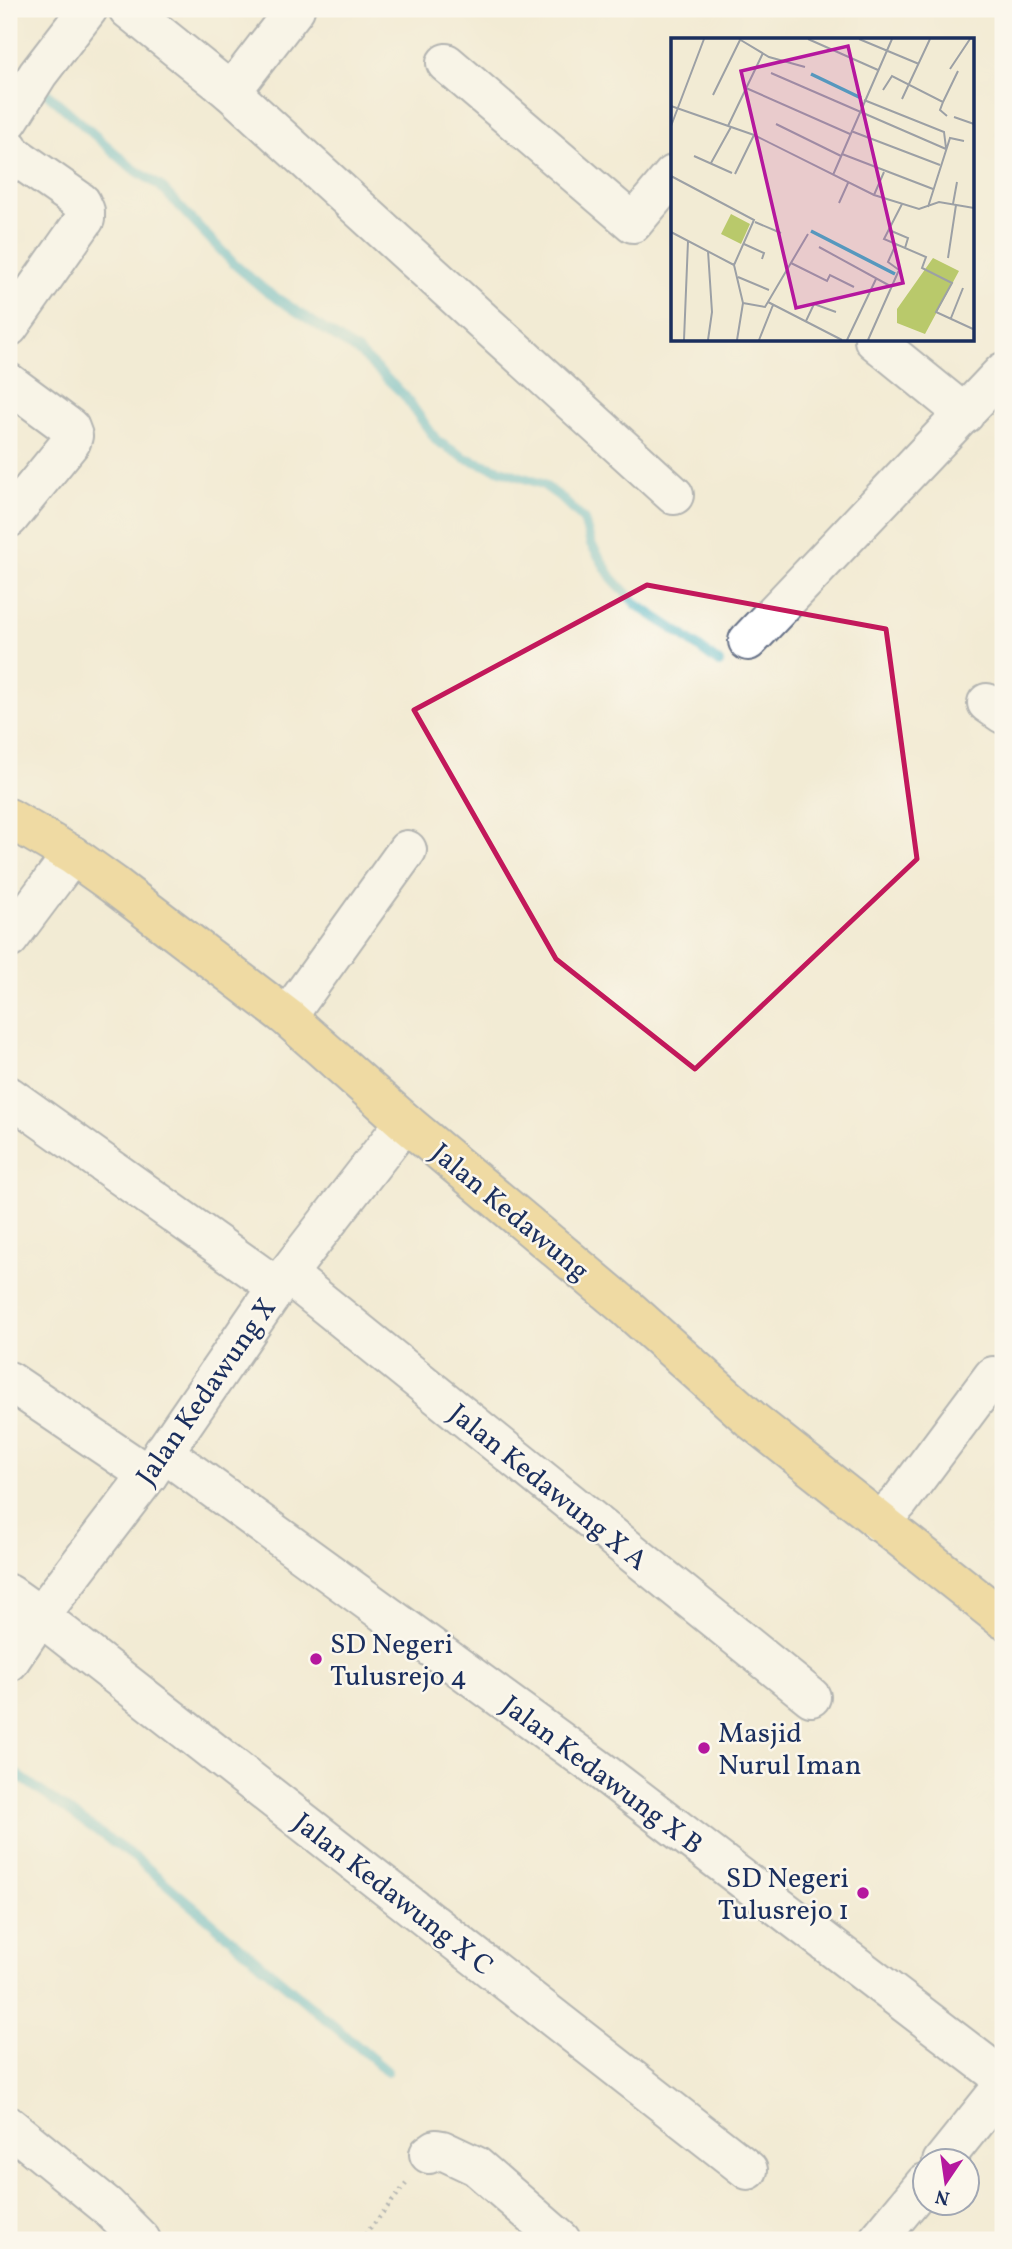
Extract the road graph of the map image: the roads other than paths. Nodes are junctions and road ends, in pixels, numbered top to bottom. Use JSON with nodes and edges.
{"nodes":[{"id":1,"x":88,"y":9,"type":"edge"},
{"id":2,"x":128,"y":9,"type":"edge"},
{"id":3,"x":295,"y":9,"type":"edge"},
{"id":4,"x":446,"y":63,"type":"dead end"},
{"id":5,"x":231,"y":92,"type":"junction"},
{"id":6,"x":24,"y":96,"type":"edge"},
{"id":7,"x":9,"y":148,"type":"edge"},
{"id":8,"x":671,"y":177,"type":"edge"},
{"id":9,"x":9,"y":327,"type":"edge"},
{"id":10,"x":875,"y":341,"type":"edge"},
{"id":11,"x":1003,"y":372,"type":"edge"},
{"id":12,"x":9,"y":383,"type":"edge"},
{"id":13,"x":965,"y":414,"type":"junction"},
{"id":14,"x":674,"y":495,"type":"dead end"},
{"id":15,"x":10,"y":513,"type":"edge"},
{"id":16,"x":748,"y":641,"type":"dead end"},
{"id":17,"x":9,"y":818,"type":"edge"},
{"id":18,"x":407,"y":850,"type":"dead end"},
{"id":19,"x":72,"y":855,"type":"junction"},
{"id":20,"x":9,"y":939,"type":"edge"},
{"id":21,"x":287,"y":1017,"type":"junction"},
{"id":22,"x":9,"y":1096,"type":"edge"},
{"id":23,"x":405,"y":1122,"type":"junction"},
{"id":24,"x":282,"y":1281,"type":"junction"},
{"id":25,"x":993,"y":1376,"type":"dead end"},
{"id":26,"x":9,"y":1381,"type":"edge"},
{"id":27,"x":155,"y":1463,"type":"junction"},
{"id":28,"x":880,"y":1522,"type":"junction"},
{"id":29,"x":9,"y":1594,"type":"edge"},
{"id":30,"x":40,"y":1616,"type":"junction"},
{"id":31,"x":1003,"y":1619,"type":"edge"},
{"id":32,"x":9,"y":1662,"type":"edge"},
{"id":33,"x":811,"y":1697,"type":"dead end"},
{"id":34,"x":1003,"y":2078,"type":"edge"},
{"id":35,"x":1003,"y":2087,"type":"edge"},
{"id":36,"x":9,"y":2126,"type":"edge"},
{"id":37,"x":953,"y":2148,"type":"edge"},
{"id":38,"x":429,"y":2154,"type":"road end"},
{"id":39,"x":748,"y":2170,"type":"dead end"},
{"id":40,"x":911,"y":2200,"type":"edge"},
{"id":41,"x":141,"y":2240,"type":"edge"},
{"id":42,"x":561,"y":2240,"type":"edge"},
{"id":43,"x":878,"y":2240,"type":"edge"}],
"edges":[{"from":1,"to":6,"type":"street"},
{"from":2,"to":5,"type":"street"},
{"from":3,"to":5,"type":"street"},
{"from":4,"to":8,"type":"street"},
{"from":5,"to":14,"type":"street"},
{"from":7,"to":9,"type":"street"},
{"from":10,"to":13,"type":"street"},
{"from":11,"to":13,"type":"street"},
{"from":12,"to":15,"type":"street"},
{"from":13,"to":16,"type":"street"},
{"from":17,"to":19,"type":"main road","name":"Jalan Kedawung"},
{"from":18,"to":21,"type":"street"},
{"from":19,"to":20,"type":"street"},
{"from":19,"to":21,"type":"main road","name":"Jalan Kedawung"},
{"from":21,"to":23,"type":"main road","name":"Jalan Kedawung"},
{"from":22,"to":24,"type":"street","name":"Jalan Kedawung X A"},
{"from":23,"to":24,"type":"street","name":"Jalan Kedawung X"},
{"from":23,"to":28,"type":"main road","name":"Jalan Kedawung"},
{"from":24,"to":27,"type":"street","name":"Jalan Kedawung X"},
{"from":24,"to":33,"type":"street","name":"Jalan Kedawung X A"},
{"from":25,"to":28,"type":"street"},
{"from":26,"to":27,"type":"street","name":"Jalan Kedawung X B"},
{"from":27,"to":30,"type":"street","name":"Jalan Kedawung X"},
{"from":27,"to":34,"type":"street","name":"Jalan Kedawung X B"},
{"from":28,"to":31,"type":"main road","name":"Jalan Kedawung"},
{"from":29,"to":30,"type":"street","name":"Jalan Kedawung X C"},
{"from":30,"to":32,"type":"street","name":"Jalan Kedawung X"},
{"from":30,"to":39,"type":"street","name":"Jalan Kedawung X C"},
{"from":35,"to":37,"type":"street"},
{"from":36,"to":41,"type":"street"},
{"from":38,"to":42,"type":"street"},
{"from":40,"to":43,"type":"street"}]}
